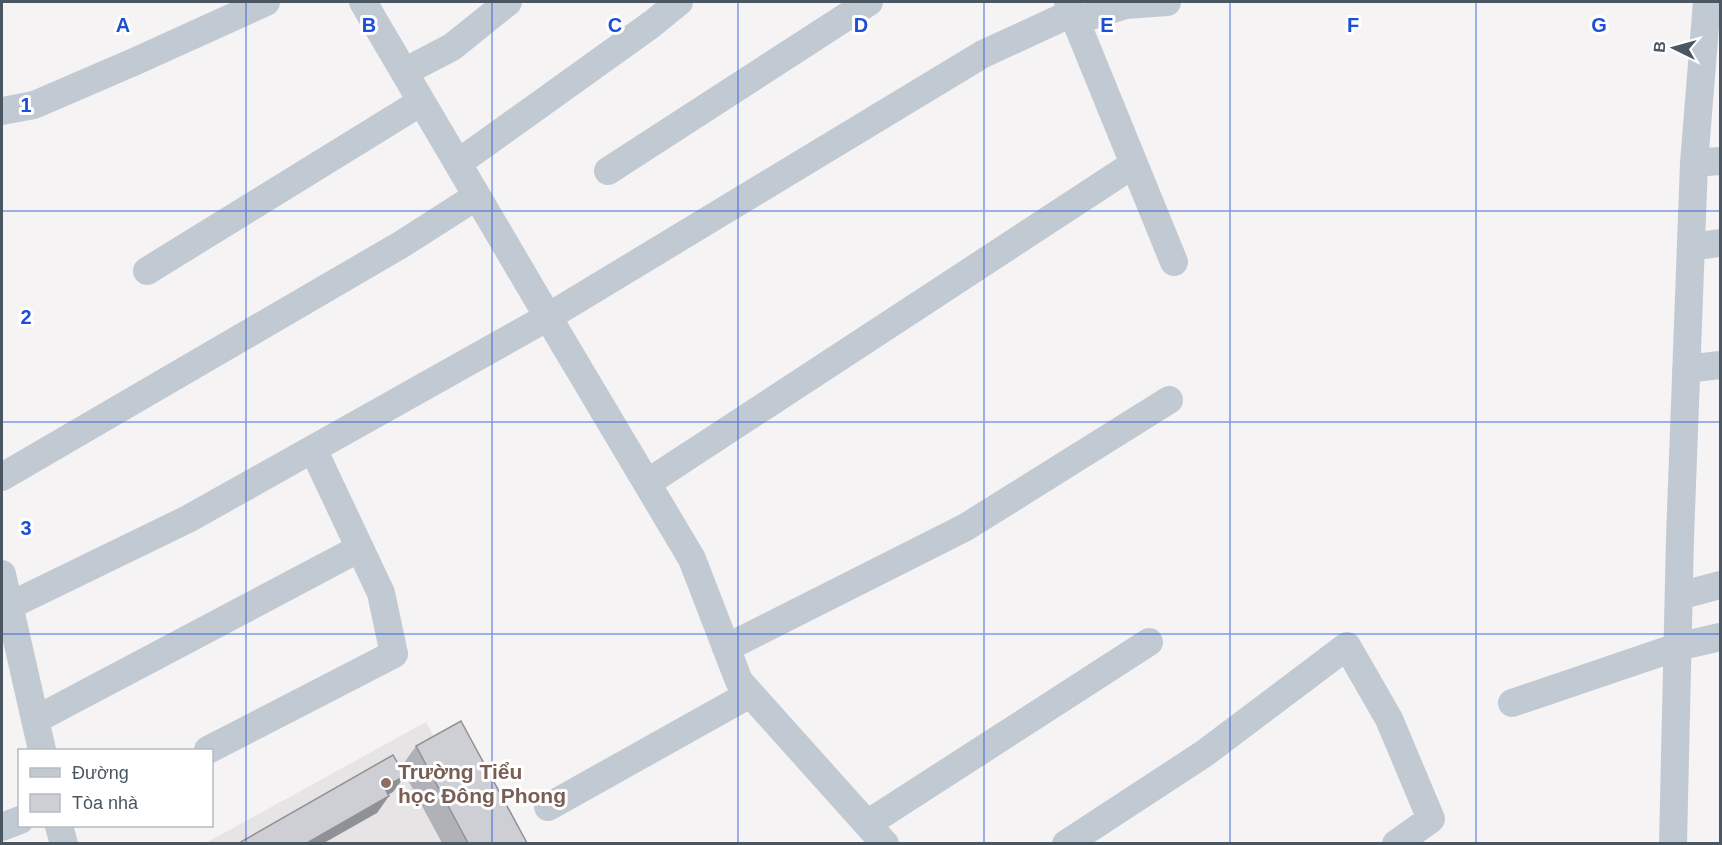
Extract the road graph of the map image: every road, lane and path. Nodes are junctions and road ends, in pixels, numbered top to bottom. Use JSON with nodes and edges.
{"nodes":[{"id":1,"x":266,"y":2,"type":"edge"},
{"id":2,"x":363,"y":2,"type":"edge"},
{"id":3,"x":508,"y":2,"type":"edge"},
{"id":4,"x":680,"y":2,"type":"edge"},
{"id":5,"x":869,"y":2,"type":"edge"},
{"id":6,"x":1167,"y":2,"type":"edge"},
{"id":7,"x":1707,"y":2,"type":"edge"},
{"id":8,"x":1072,"y":12,"type":"edge"},
{"id":9,"x":404,"y":72,"type":"junction"},
{"id":10,"x":421,"y":102,"type":"junction"},
{"id":11,"x":2,"y":111,"type":"edge"},
{"id":12,"x":1707,"y":162,"type":"edge"},
{"id":13,"x":458,"y":163,"type":"junction"},
{"id":14,"x":1134,"y":164,"type":"junction"},
{"id":15,"x":608,"y":171,"type":"dead end"},
{"id":16,"x":477,"y":196,"type":"junction"},
{"id":17,"x":1720,"y":243,"type":"edge"},
{"id":18,"x":1691,"y":247,"type":"junction"},
{"id":19,"x":1174,"y":262,"type":"dead end"},
{"id":20,"x":147,"y":271,"type":"dead end"},
{"id":21,"x":548,"y":317,"type":"junction"},
{"id":22,"x":1720,"y":365,"type":"edge"},
{"id":23,"x":1686,"y":369,"type":"junction"},
{"id":24,"x":1169,"y":400,"type":"dead end"},
{"id":25,"x":312,"y":449,"type":"junction"},
{"id":26,"x":2,"y":477,"type":"edge"},
{"id":27,"x":647,"y":483,"type":"junction"},
{"id":28,"x":360,"y":548,"type":"junction"},
{"id":29,"x":2,"y":574,"type":"edge"},
{"id":30,"x":1720,"y":585,"type":"edge"},
{"id":31,"x":1679,"y":596,"type":"junction"},
{"id":32,"x":9,"y":606,"type":"junction"},
{"id":33,"x":1720,"y":637,"type":"edge"},
{"id":34,"x":9,"y":640,"type":"edge"},
{"id":35,"x":1149,"y":642,"type":"dead end"},
{"id":36,"x":1677,"y":647,"type":"junction"},
{"id":37,"x":726,"y":648,"type":"junction"},
{"id":38,"x":750,"y":694,"type":"junction"},
{"id":39,"x":1512,"y":703,"type":"dead end"},
{"id":40,"x":35,"y":720,"type":"junction"},
{"id":41,"x":42,"y":749,"type":"edge"},
{"id":42,"x":210,"y":749,"type":"edge"},
{"id":43,"x":548,"y":807,"type":"dead end"},
{"id":44,"x":18,"y":821,"type":"edge"},
{"id":45,"x":2,"y":827,"type":"edge"},
{"id":46,"x":876,"y":833,"type":"edge"},
{"id":47,"x":1066,"y":843,"type":"edge"},
{"id":48,"x":1396,"y":843,"type":"edge"},
{"id":49,"x":1673,"y":843,"type":"edge"}],
"edges":[{"from":1,"to":11,"type":"street"},
{"from":2,"to":9,"type":"street"},
{"from":3,"to":9,"type":"street"},
{"from":4,"to":13,"type":"street"},
{"from":5,"to":15,"type":"street"},
{"from":6,"to":8,"type":"street"},
{"from":7,"to":12,"type":"street"},
{"from":8,"to":14,"type":"street"},
{"from":8,"to":21,"type":"street"},
{"from":9,"to":10,"type":"street"},
{"from":10,"to":13,"type":"street"},
{"from":10,"to":20,"type":"street"},
{"from":12,"to":18,"type":"street"},
{"from":13,"to":16,"type":"street"},
{"from":14,"to":19,"type":"street"},
{"from":14,"to":27,"type":"street"},
{"from":16,"to":21,"type":"street"},
{"from":16,"to":26,"type":"street"},
{"from":17,"to":18,"type":"street"},
{"from":18,"to":23,"type":"street"},
{"from":21,"to":25,"type":"street"},
{"from":21,"to":27,"type":"street"},
{"from":22,"to":23,"type":"street"},
{"from":23,"to":31,"type":"street"},
{"from":24,"to":37,"type":"street"},
{"from":25,"to":28,"type":"street"},
{"from":25,"to":32,"type":"street"},
{"from":27,"to":37,"type":"street"},
{"from":28,"to":40,"type":"street"},
{"from":28,"to":42,"type":"street"},
{"from":29,"to":32,"type":"street"},
{"from":30,"to":31,"type":"street"},
{"from":31,"to":36,"type":"street"},
{"from":32,"to":34,"type":"street"},
{"from":33,"to":36,"type":"street"},
{"from":34,"to":40,"type":"street"},
{"from":35,"to":46,"type":"street"},
{"from":36,"to":39,"type":"street"},
{"from":36,"to":49,"type":"street"},
{"from":37,"to":38,"type":"street"},
{"from":38,"to":43,"type":"street"},
{"from":38,"to":46,"type":"street"},
{"from":40,"to":41,"type":"street"},
{"from":44,"to":45,"type":"street"},
{"from":47,"to":48,"type":"street"}]}
